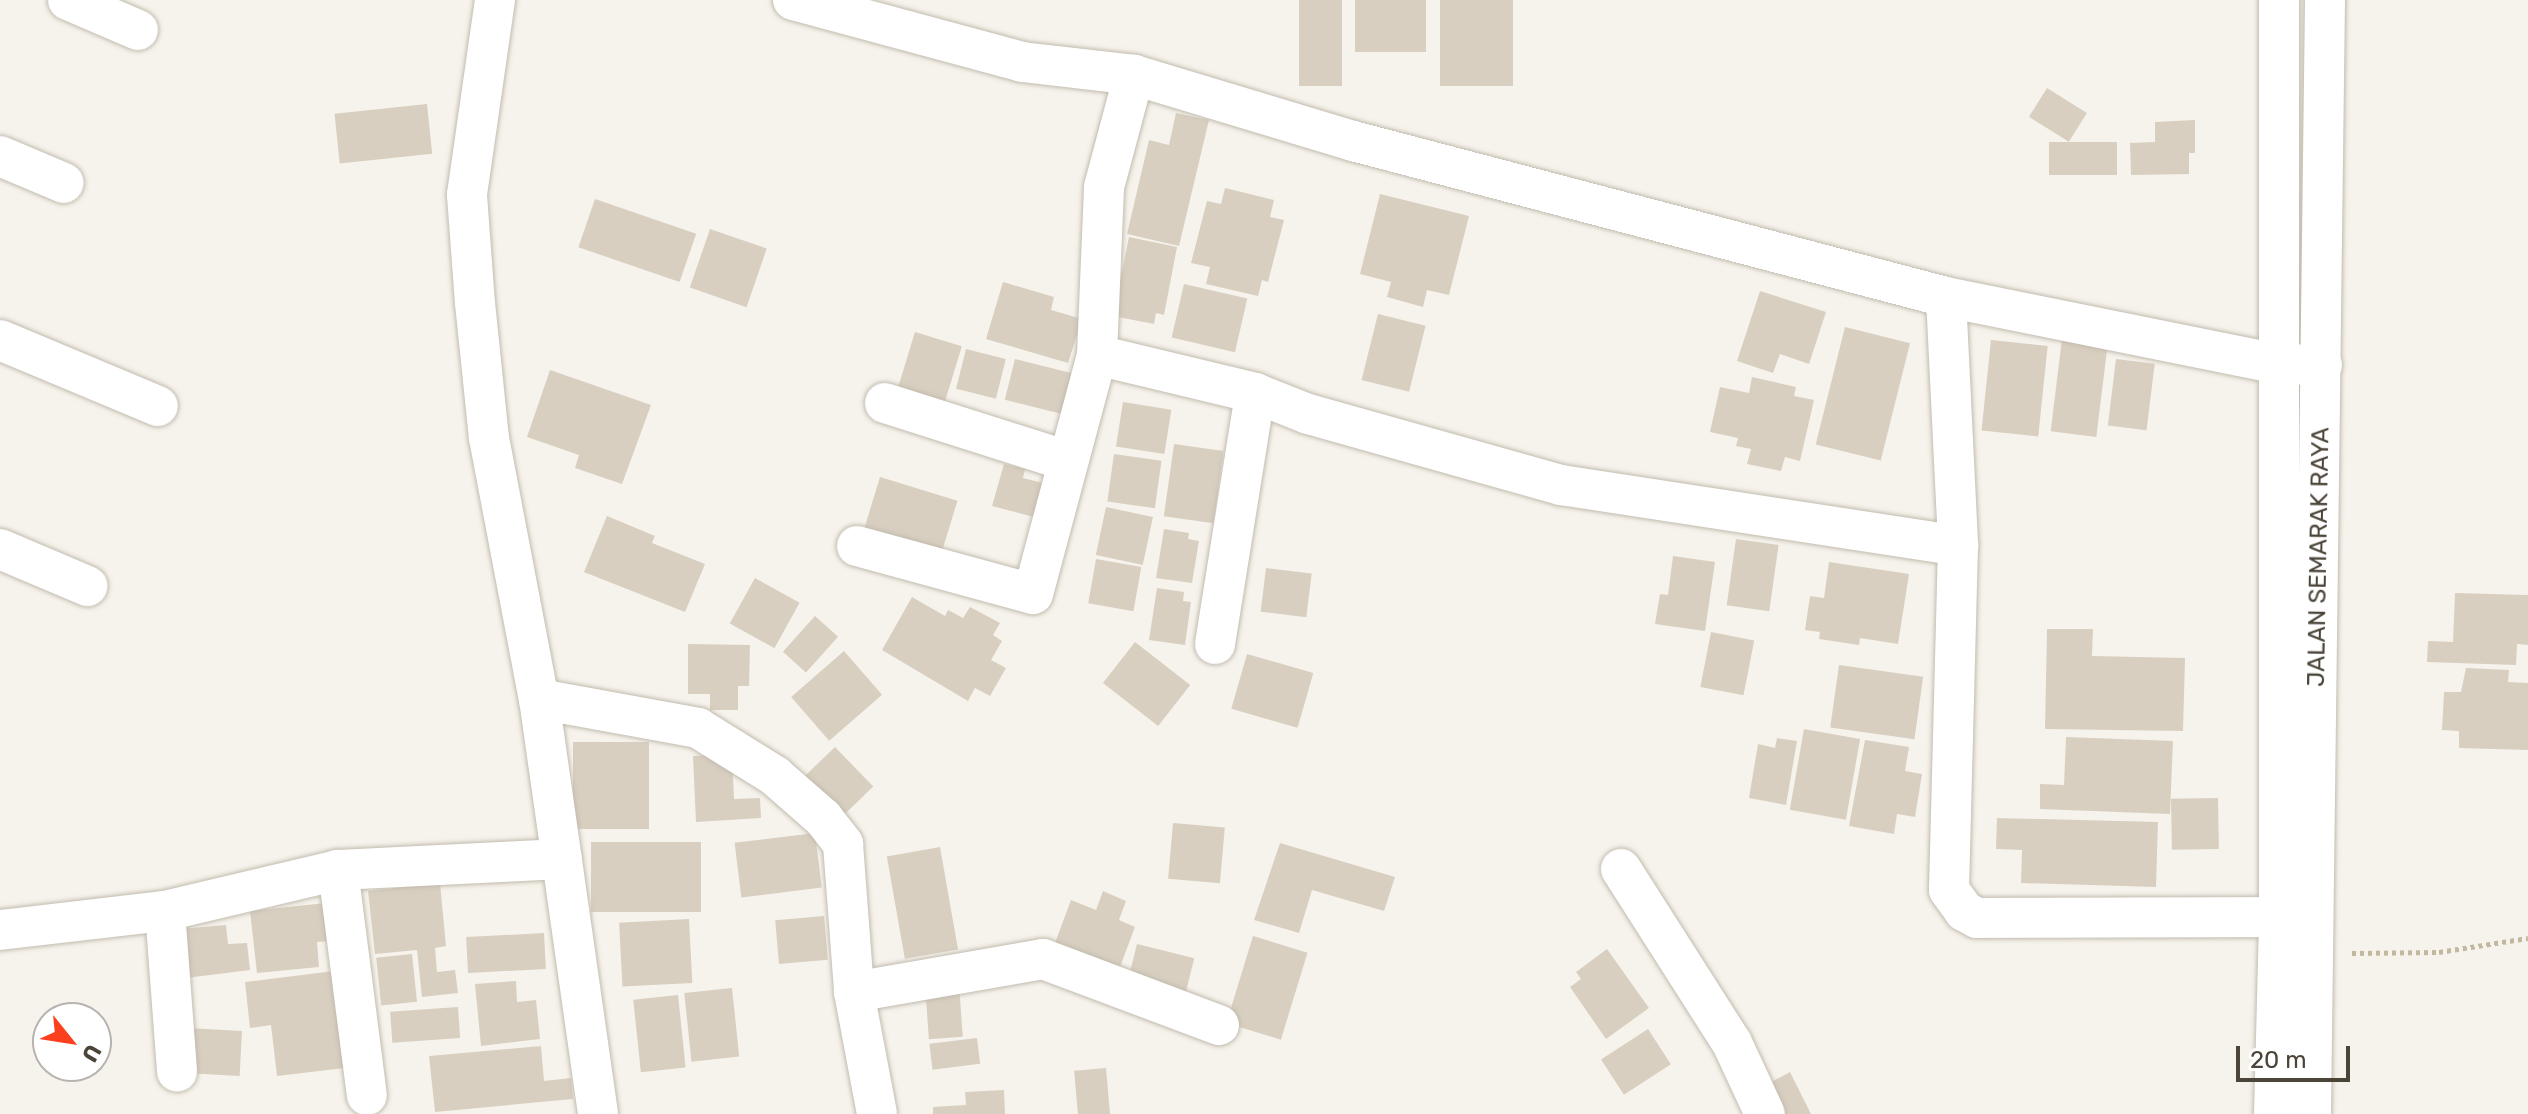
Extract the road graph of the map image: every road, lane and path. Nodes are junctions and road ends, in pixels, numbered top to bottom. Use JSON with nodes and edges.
{"nodes":[{"id":1,"x":68,"y":0,"type":"edge"},
{"id":2,"x":495,"y":0,"type":"edge"},
{"id":3,"x":793,"y":0,"type":"edge"},
{"id":4,"x":2279,"y":0,"type":"edge"},
{"id":5,"x":2325,"y":0,"type":"edge"},
{"id":6,"x":138,"y":30,"type":"dead end"},
{"id":7,"x":1134,"y":75,"type":"junction"},
{"id":8,"x":0,"y":156,"type":"edge"},
{"id":9,"x":64,"y":183,"type":"dead end"},
{"id":10,"x":1946,"y":297,"type":"junction"},
{"id":11,"x":0,"y":340,"type":"edge"},
{"id":12,"x":1097,"y":355,"type":"junction"},
{"id":13,"x":2278,"y":364,"type":"junction"},
{"id":14,"x":2322,"y":365,"type":"junction"},
{"id":15,"x":1255,"y":393,"type":"junction"},
{"id":16,"x":885,"y":403,"type":"dead end"},
{"id":17,"x":158,"y":406,"type":"dead end"},
{"id":18,"x":1068,"y":461,"type":"junction"},
{"id":19,"x":857,"y":546,"type":"dead end"},
{"id":20,"x":1958,"y":546,"type":"junction"},
{"id":21,"x":0,"y":549,"type":"edge"},
{"id":22,"x":87,"y":586,"type":"dead end"},
{"id":23,"x":1215,"y":644,"type":"dead end"},
{"id":24,"x":539,"y":699,"type":"junction"},
{"id":25,"x":562,"y":859,"type":"junction"},
{"id":26,"x":1621,"y":869,"type":"dead end"},
{"id":27,"x":338,"y":870,"type":"junction"},
{"id":28,"x":165,"y":911,"type":"junction"},
{"id":29,"x":2279,"y":917,"type":"junction"},
{"id":30,"x":0,"y":930,"type":"edge"},
{"id":31,"x":2528,"y":938,"type":"edge"},
{"id":32,"x":2315,"y":954,"type":"junction"},
{"id":33,"x":854,"y":992,"type":"junction"},
{"id":34,"x":1219,"y":1025,"type":"dead end"},
{"id":35,"x":177,"y":1072,"type":"dead end"},
{"id":36,"x":367,"y":1095,"type":"dead end"},
{"id":37,"x":598,"y":1114,"type":"edge"},
{"id":38,"x":877,"y":1114,"type":"edge"},
{"id":39,"x":1765,"y":1114,"type":"edge"},
{"id":40,"x":2274,"y":1114,"type":"edge"},
{"id":41,"x":2311,"y":1114,"type":"edge"}],
"edges":[{"from":1,"to":6,"type":"street"},
{"from":2,"to":24,"type":"street"},
{"from":3,"to":7,"type":"street"},
{"from":4,"to":13,"type":"street","name":"JALAN SEMARAK RAYA"},
{"from":5,"to":14,"type":"street","name":"JALAN SEMARAK RAYA"},
{"from":7,"to":10,"type":"street"},
{"from":7,"to":12,"type":"street"},
{"from":8,"to":9,"type":"street"},
{"from":10,"to":13,"type":"street"},
{"from":10,"to":20,"type":"street"},
{"from":11,"to":17,"type":"street"},
{"from":12,"to":15,"type":"street"},
{"from":12,"to":18,"type":"street"},
{"from":13,"to":14,"type":"street"},
{"from":13,"to":29,"type":"street","name":"JALAN SEMARAK RAYA"},
{"from":14,"to":32,"type":"street","name":"JALAN SEMARAK RAYA"},
{"from":15,"to":20,"type":"street"},
{"from":15,"to":23,"type":"street"},
{"from":16,"to":18,"type":"street"},
{"from":18,"to":19,"type":"street"},
{"from":20,"to":29,"type":"street"},
{"from":21,"to":22,"type":"street"},
{"from":24,"to":25,"type":"street"},
{"from":24,"to":33,"type":"street"},
{"from":25,"to":27,"type":"street"},
{"from":25,"to":37,"type":"street"},
{"from":26,"to":39,"type":"street"},
{"from":27,"to":28,"type":"street"},
{"from":27,"to":36,"type":"street"},
{"from":28,"to":30,"type":"street"},
{"from":28,"to":35,"type":"street"},
{"from":29,"to":40,"type":"street","name":"JALAN SEMARAK RAYA"},
{"from":31,"to":32,"type":"path"},
{"from":32,"to":41,"type":"street","name":"JALAN SEMARAK RAYA"},
{"from":33,"to":34,"type":"street"},
{"from":33,"to":38,"type":"street"}]}
